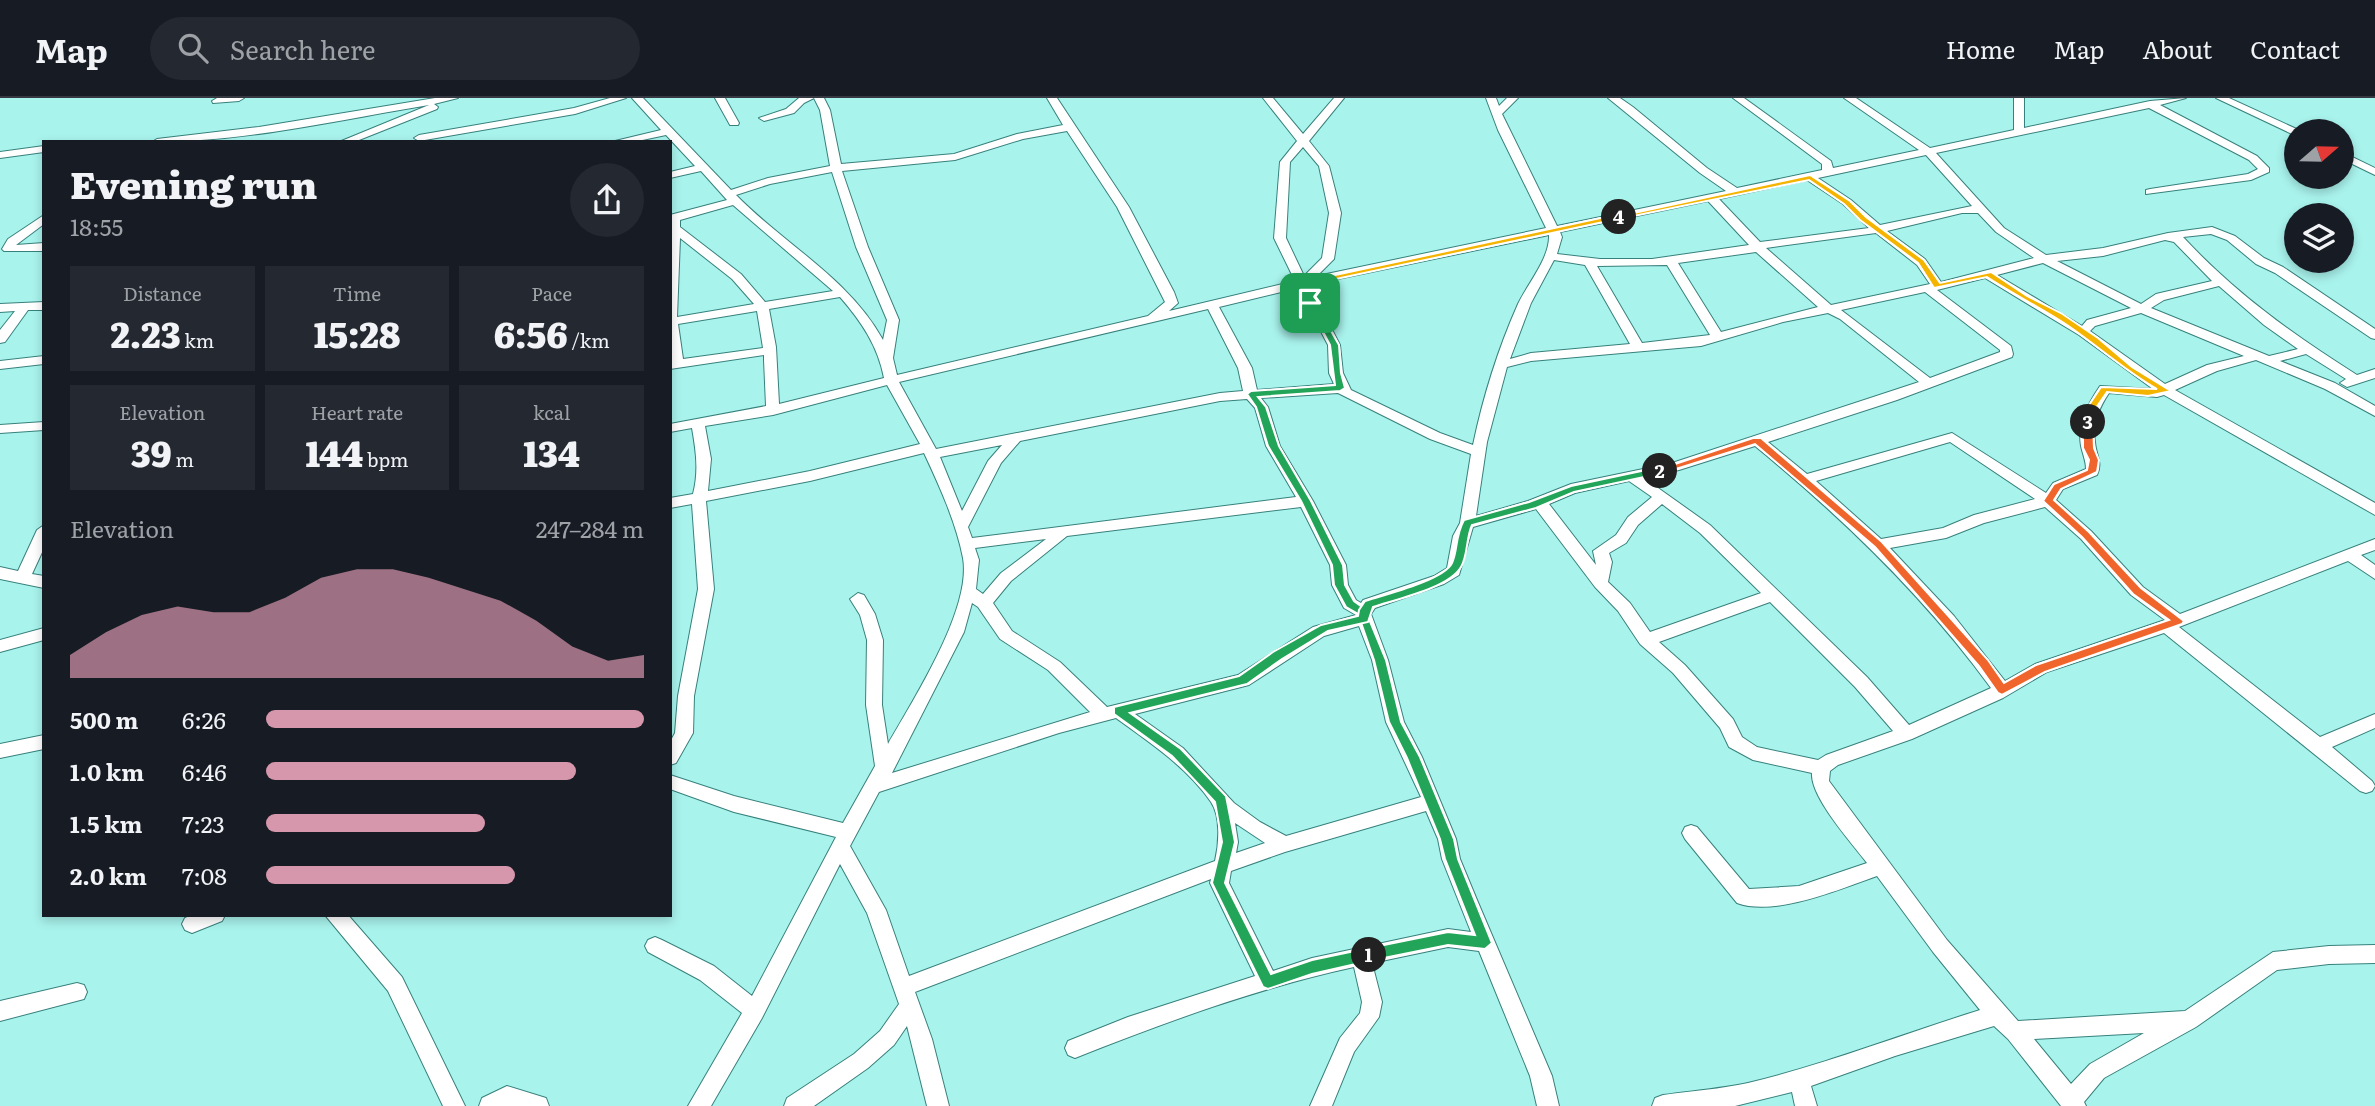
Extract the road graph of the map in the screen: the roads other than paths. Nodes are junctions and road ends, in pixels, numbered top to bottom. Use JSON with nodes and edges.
{"nodes":[{"id":1,"x":239,"y":98,"type":"edge"},
{"id":2,"x":455,"y":98,"type":"edge"},
{"id":3,"x":621,"y":98,"type":"edge"},
{"id":4,"x":637,"y":98,"type":"edge"},
{"id":5,"x":720,"y":98,"type":"edge"},
{"id":6,"x":809,"y":98,"type":"edge"},
{"id":7,"x":819,"y":98,"type":"edge"},
{"id":8,"x":1052,"y":98,"type":"edge"},
{"id":9,"x":1268,"y":98,"type":"edge"},
{"id":10,"x":1339,"y":98,"type":"edge"},
{"id":11,"x":1513,"y":98,"type":"edge"},
{"id":12,"x":1601,"y":98,"type":"edge"},
{"id":13,"x":1738,"y":98,"type":"edge"},
{"id":14,"x":1849,"y":98,"type":"edge"},
{"id":15,"x":2019,"y":98,"type":"edge"},
{"id":16,"x":2181,"y":98,"type":"edge"},
{"id":17,"x":2221,"y":98,"type":"edge"},
{"id":18,"x":1615,"y":99,"type":"edge"},
{"id":19,"x":217,"y":101,"type":"dead end"},
{"id":20,"x":1492,"y":102,"type":"edge"},
{"id":21,"x":2150,"y":104,"type":"junction"},
{"id":22,"x":424,"y":110,"type":"junction"},
{"id":23,"x":764,"y":118,"type":"dead end"},
{"id":24,"x":734,"y":123,"type":"dead end"},
{"id":25,"x":1070,"y":127,"type":"junction"},
{"id":26,"x":2284,"y":127,"type":"edge"},
{"id":27,"x":670,"y":131,"type":"junction"},
{"id":28,"x":2019,"y":131,"type":"junction"},
{"id":29,"x":199,"y":139,"type":"edge"},
{"id":30,"x":1303,"y":139,"type":"junction"},
{"id":31,"x":349,"y":140,"type":"edge"},
{"id":32,"x":418,"y":140,"type":"edge"},
{"id":33,"x":626,"y":140,"type":"edge"},
{"id":34,"x":42,"y":149,"type":"edge"},
{"id":35,"x":1928,"y":152,"type":"junction"},
{"id":36,"x":0,"y":155,"type":"edge"},
{"id":37,"x":2354,"y":161,"type":"edge"},
{"id":38,"x":704,"y":167,"type":"junction"},
{"id":39,"x":836,"y":168,"type":"junction"},
{"id":40,"x":2375,"y":172,"type":"edge"},
{"id":41,"x":1828,"y":173,"type":"junction"},
{"id":42,"x":672,"y":174,"type":"edge"},
{"id":43,"x":1810,"y":177,"type":"junction"},
{"id":44,"x":1736,"y":192,"type":"junction"},
{"id":45,"x":2150,"y":192,"type":"dead end"},
{"id":46,"x":732,"y":197,"type":"junction"},
{"id":47,"x":1711,"y":197,"type":"junction"},
{"id":48,"x":1983,"y":209,"type":"junction"},
{"id":49,"x":42,"y":219,"type":"edge"},
{"id":50,"x":673,"y":221,"type":"edge"},
{"id":51,"x":1878,"y":229,"type":"junction"},
{"id":52,"x":1553,"y":230,"type":"junction"},
{"id":53,"x":2165,"y":237,"type":"junction"},
{"id":54,"x":42,"y":239,"type":"edge"},
{"id":55,"x":42,"y":247,"type":"edge"},
{"id":56,"x":1758,"y":247,"type":"junction"},
{"id":57,"x":4,"y":251,"type":"edge"},
{"id":58,"x":672,"y":255,"type":"edge"},
{"id":59,"x":1550,"y":256,"type":"junction"},
{"id":60,"x":2044,"y":259,"type":"junction"},
{"id":61,"x":1671,"y":261,"type":"junction"},
{"id":62,"x":1589,"y":262,"type":"junction"},
{"id":63,"x":1988,"y":274,"type":"junction"},
{"id":64,"x":2221,"y":282,"type":"junction"},
{"id":65,"x":1303,"y":283,"type":"junction"},
{"id":66,"x":1932,"y":287,"type":"junction"},
{"id":67,"x":843,"y":293,"type":"junction"},
{"id":68,"x":1212,"y":305,"type":"junction"},
{"id":69,"x":42,"y":306,"type":"edge"},
{"id":70,"x":24,"y":307,"type":"junction"},
{"id":71,"x":762,"y":307,"type":"junction"},
{"id":72,"x":0,"y":308,"type":"edge"},
{"id":73,"x":1827,"y":308,"type":"junction"},
{"id":74,"x":2142,"y":309,"type":"junction"},
{"id":75,"x":1149,"y":319,"type":"junction"},
{"id":76,"x":672,"y":322,"type":"edge"},
{"id":77,"x":2083,"y":332,"type":"junction"},
{"id":78,"x":2375,"y":335,"type":"edge"},
{"id":79,"x":1718,"y":338,"type":"junction"},
{"id":80,"x":0,"y":339,"type":"edge"},
{"id":81,"x":672,"y":344,"type":"edge"},
{"id":82,"x":1638,"y":347,"type":"junction"},
{"id":83,"x":2308,"y":350,"type":"junction"},
{"id":84,"x":768,"y":351,"type":"junction"},
{"id":85,"x":887,"y":358,"type":"junction"},
{"id":86,"x":2264,"y":358,"type":"junction"},
{"id":87,"x":42,"y":360,"type":"edge"},
{"id":88,"x":0,"y":365,"type":"edge"},
{"id":89,"x":674,"y":365,"type":"edge"},
{"id":90,"x":1501,"y":365,"type":"junction"},
{"id":91,"x":2375,"y":373,"type":"edge"},
{"id":92,"x":2355,"y":379,"type":"junction"},
{"id":93,"x":891,"y":380,"type":"junction"},
{"id":94,"x":1927,"y":382,"type":"junction"},
{"id":95,"x":1340,"y":388,"type":"junction"},
{"id":96,"x":2336,"y":389,"type":"junction"},
{"id":97,"x":2166,"y":391,"type":"junction"},
{"id":98,"x":1251,"y":394,"type":"junction"},
{"id":99,"x":773,"y":411,"type":"junction"},
{"id":100,"x":2375,"y":412,"type":"edge"},
{"id":101,"x":698,"y":424,"type":"junction"},
{"id":102,"x":42,"y":426,"type":"edge"},
{"id":103,"x":672,"y":428,"type":"edge"},
{"id":104,"x":0,"y":429,"type":"edge"},
{"id":105,"x":1013,"y":440,"type":"junction"},
{"id":106,"x":1757,"y":440,"type":"junction"},
{"id":107,"x":930,"y":451,"type":"junction"},
{"id":108,"x":1479,"y":452,"type":"junction"},
{"id":109,"x":1632,"y":476,"type":"junction"},
{"id":110,"x":1805,"y":479,"type":"junction"},
{"id":111,"x":1660,"y":498,"type":"junction"},
{"id":112,"x":699,"y":499,"type":"junction"},
{"id":113,"x":1306,"y":501,"type":"junction"},
{"id":114,"x":2048,"y":501,"type":"junction"},
{"id":115,"x":1539,"y":502,"type":"junction"},
{"id":116,"x":672,"y":503,"type":"edge"},
{"id":117,"x":2375,"y":510,"type":"edge"},
{"id":118,"x":1468,"y":523,"type":"junction"},
{"id":119,"x":961,"y":527,"type":"junction"},
{"id":120,"x":1062,"y":534,"type":"junction"},
{"id":121,"x":42,"y":535,"type":"edge"},
{"id":122,"x":966,"y":544,"type":"junction"},
{"id":123,"x":2375,"y":544,"type":"edge"},
{"id":124,"x":1879,"y":545,"type":"junction"},
{"id":125,"x":2349,"y":554,"type":"junction"},
{"id":126,"x":0,"y":573,"type":"edge"},
{"id":127,"x":2375,"y":573,"type":"edge"},
{"id":128,"x":23,"y":578,"type":"junction"},
{"id":129,"x":1599,"y":580,"type":"junction"},
{"id":130,"x":42,"y":582,"type":"edge"},
{"id":131,"x":968,"y":591,"type":"junction"},
{"id":132,"x":1772,"y":595,"type":"junction"},
{"id":133,"x":858,"y":599,"type":"dead end"},
{"id":134,"x":984,"y":603,"type":"junction"},
{"id":135,"x":1364,"y":616,"type":"junction"},
{"id":136,"x":2172,"y":623,"type":"junction"},
{"id":137,"x":42,"y":635,"type":"edge"},
{"id":138,"x":1646,"y":640,"type":"junction"},
{"id":139,"x":0,"y":646,"type":"edge"},
{"id":140,"x":2002,"y":690,"type":"junction"},
{"id":141,"x":1111,"y":713,"type":"junction"},
{"id":142,"x":2375,"y":721,"type":"edge"},
{"id":143,"x":1906,"y":734,"type":"junction"},
{"id":144,"x":42,"y":742,"type":"edge"},
{"id":145,"x":2317,"y":746,"type":"junction"},
{"id":146,"x":0,"y":751,"type":"edge"},
{"id":147,"x":672,"y":754,"type":"edge"},
{"id":148,"x":1821,"y":768,"type":"junction"},
{"id":149,"x":885,"y":770,"type":"junction"},
{"id":150,"x":672,"y":783,"type":"edge"},
{"id":151,"x":875,"y":786,"type":"junction"},
{"id":152,"x":2366,"y":786,"type":"dead end"},
{"id":153,"x":1221,"y":800,"type":"junction"},
{"id":154,"x":1431,"y":802,"type":"junction"},
{"id":155,"x":1691,"y":833,"type":"dead end"},
{"id":156,"x":844,"y":839,"type":"junction"},
{"id":157,"x":1286,"y":844,"type":"junction"},
{"id":158,"x":1220,"y":866,"type":"junction"},
{"id":159,"x":1880,"y":867,"type":"junction"},
{"id":160,"x":210,"y":917,"type":"edge"},
{"id":161,"x":337,"y":917,"type":"edge"},
{"id":162,"x":192,"y":924,"type":"dead end"},
{"id":163,"x":1485,"y":943,"type":"junction"},
{"id":164,"x":655,"y":946,"type":"dead end"},
{"id":165,"x":2375,"y":954,"type":"edge"},
{"id":166,"x":1361,"y":957,"type":"junction"},
{"id":167,"x":1268,"y":982,"type":"junction"},
{"id":168,"x":77,"y":992,"type":"dead end"},
{"id":169,"x":908,"y":995,"type":"junction"},
{"id":170,"x":0,"y":1011,"type":"edge"},
{"id":171,"x":755,"y":1011,"type":"junction"},
{"id":172,"x":1997,"y":1015,"type":"junction"},
{"id":173,"x":2189,"y":1020,"type":"junction"},
{"id":174,"x":2015,"y":1032,"type":"junction"},
{"id":175,"x":1075,"y":1048,"type":"dead end"},
{"id":176,"x":1799,"y":1080,"type":"junction"},
{"id":177,"x":2073,"y":1103,"type":"edge"},
{"id":178,"x":454,"y":1106,"type":"edge"},
{"id":179,"x":490,"y":1106,"type":"edge"},
{"id":180,"x":538,"y":1106,"type":"edge"},
{"id":181,"x":699,"y":1106,"type":"edge"},
{"id":182,"x":795,"y":1106,"type":"edge"},
{"id":183,"x":938,"y":1106,"type":"edge"},
{"id":184,"x":1321,"y":1106,"type":"edge"},
{"id":185,"x":1548,"y":1106,"type":"edge"},
{"id":186,"x":1663,"y":1106,"type":"edge"},
{"id":187,"x":1806,"y":1106,"type":"edge"}],
"edges":[{"from":1,"to":19,"type":"street"},
{"from":2,"to":22,"type":"street"},
{"from":2,"to":29,"type":"street"},
{"from":3,"to":32,"type":"street"},
{"from":4,"to":27,"type":"street"},
{"from":5,"to":24,"type":"street"},
{"from":6,"to":23,"type":"street"},
{"from":7,"to":39,"type":"street"},
{"from":8,"to":25,"type":"street"},
{"from":9,"to":30,"type":"street"},
{"from":10,"to":30,"type":"street"},
{"from":11,"to":20,"type":"street"},
{"from":12,"to":18,"type":"street"},
{"from":13,"to":41,"type":"street"},
{"from":14,"to":35,"type":"street"},
{"from":15,"to":28,"type":"street"},
{"from":16,"to":21,"type":"street"},
{"from":17,"to":26,"type":"street"},
{"from":18,"to":44,"type":"street"},
{"from":20,"to":52,"type":"street"},
{"from":21,"to":28,"type":"street"},
{"from":21,"to":45,"type":"street"},
{"from":22,"to":31,"type":"street"},
{"from":22,"to":32,"type":"street"},
{"from":25,"to":39,"type":"street"},
{"from":25,"to":75,"type":"street"},
{"from":27,"to":33,"type":"street"},
{"from":27,"to":38,"type":"street"},
{"from":28,"to":35,"type":"street"},
{"from":30,"to":65,"type":"street"},
{"from":30,"to":65,"type":"street"},
{"from":34,"to":36,"type":"street"},
{"from":35,"to":41,"type":"street"},
{"from":35,"to":48,"type":"street"},
{"from":37,"to":40,"type":"street"},
{"from":38,"to":42,"type":"street"},
{"from":38,"to":46,"type":"street"},
{"from":39,"to":46,"type":"street"},
{"from":39,"to":85,"type":"street"},
{"from":41,"to":43,"type":"street"},
{"from":43,"to":44,"type":"street"},
{"from":43,"to":51,"type":"street"},
{"from":44,"to":47,"type":"street"},
{"from":46,"to":50,"type":"street"},
{"from":46,"to":67,"type":"street"},
{"from":47,"to":52,"type":"street"},
{"from":47,"to":56,"type":"street"},
{"from":48,"to":51,"type":"street"},
{"from":48,"to":60,"type":"street"},
{"from":49,"to":57,"type":"street"},
{"from":50,"to":58,"type":"street"},
{"from":50,"to":71,"type":"street"},
{"from":51,"to":56,"type":"street"},
{"from":51,"to":66,"type":"street"},
{"from":52,"to":59,"type":"street"},
{"from":52,"to":65,"type":"street"},
{"from":53,"to":60,"type":"street"},
{"from":53,"to":64,"type":"street"},
{"from":53,"to":78,"type":"street"},
{"from":54,"to":57,"type":"street"},
{"from":55,"to":57,"type":"street"},
{"from":56,"to":61,"type":"street"},
{"from":56,"to":73,"type":"street"},
{"from":59,"to":62,"type":"street"},
{"from":59,"to":90,"type":"street"},
{"from":60,"to":63,"type":"street"},
{"from":60,"to":74,"type":"street"},
{"from":61,"to":62,"type":"street"},
{"from":61,"to":79,"type":"street"},
{"from":62,"to":82,"type":"street"},
{"from":63,"to":66,"type":"street"},
{"from":63,"to":77,"type":"street"},
{"from":64,"to":74,"type":"street"},
{"from":64,"to":83,"type":"street"},
{"from":65,"to":68,"type":"street"},
{"from":65,"to":95,"type":"street"},
{"from":66,"to":73,"type":"street"},
{"from":66,"to":94,"type":"street"},
{"from":67,"to":71,"type":"street"},
{"from":67,"to":85,"type":"street"},
{"from":68,"to":75,"type":"street"},
{"from":68,"to":98,"type":"street"},
{"from":69,"to":70,"type":"street"},
{"from":70,"to":72,"type":"street"},
{"from":70,"to":80,"type":"street"},
{"from":71,"to":76,"type":"street"},
{"from":71,"to":84,"type":"street"},
{"from":73,"to":79,"type":"street"},
{"from":73,"to":94,"type":"street"},
{"from":74,"to":77,"type":"street"},
{"from":74,"to":86,"type":"street"},
{"from":75,"to":93,"type":"street"},
{"from":77,"to":97,"type":"street"},
{"from":79,"to":82,"type":"street"},
{"from":81,"to":89,"type":"street"},
{"from":82,"to":90,"type":"street"},
{"from":83,"to":86,"type":"street"},
{"from":83,"to":92,"type":"street"},
{"from":84,"to":89,"type":"street"},
{"from":84,"to":99,"type":"street"},
{"from":85,"to":93,"type":"street"},
{"from":86,"to":96,"type":"street"},
{"from":86,"to":97,"type":"street"},
{"from":87,"to":88,"type":"street"},
{"from":90,"to":108,"type":"street"},
{"from":91,"to":92,"type":"street"},
{"from":92,"to":96,"type":"street"},
{"from":93,"to":99,"type":"street"},
{"from":93,"to":107,"type":"street"},
{"from":94,"to":106,"type":"street"},
{"from":95,"to":98,"type":"street"},
{"from":95,"to":108,"type":"street"},
{"from":96,"to":100,"type":"street"},
{"from":97,"to":114,"type":"street"},
{"from":97,"to":117,"type":"street"},
{"from":98,"to":105,"type":"street"},
{"from":98,"to":113,"type":"street"},
{"from":99,"to":101,"type":"street"},
{"from":101,"to":103,"type":"street"},
{"from":101,"to":112,"type":"street"},
{"from":102,"to":104,"type":"street"},
{"from":105,"to":107,"type":"street"},
{"from":105,"to":119,"type":"street"},
{"from":106,"to":109,"type":"street"},
{"from":106,"to":110,"type":"street"},
{"from":107,"to":112,"type":"street"},
{"from":107,"to":119,"type":"street"},
{"from":108,"to":118,"type":"street"},
{"from":109,"to":111,"type":"street"},
{"from":109,"to":115,"type":"street"},
{"from":110,"to":114,"type":"street"},
{"from":110,"to":124,"type":"street"},
{"from":111,"to":129,"type":"street"},
{"from":111,"to":132,"type":"street"},
{"from":112,"to":116,"type":"street"},
{"from":112,"to":147,"type":"street"},
{"from":113,"to":120,"type":"street"},
{"from":113,"to":135,"type":"street"},
{"from":114,"to":124,"type":"street"},
{"from":114,"to":136,"type":"street"},
{"from":115,"to":118,"type":"street"},
{"from":115,"to":129,"type":"street"},
{"from":118,"to":135,"type":"street"},
{"from":119,"to":122,"type":"street"},
{"from":120,"to":122,"type":"street"},
{"from":120,"to":134,"type":"street"},
{"from":121,"to":128,"type":"street"},
{"from":122,"to":131,"type":"street"},
{"from":123,"to":125,"type":"street"},
{"from":124,"to":140,"type":"street"},
{"from":125,"to":127,"type":"street"},
{"from":125,"to":136,"type":"street"},
{"from":126,"to":128,"type":"street"},
{"from":128,"to":130,"type":"street"},
{"from":129,"to":138,"type":"street"},
{"from":131,"to":134,"type":"street"},
{"from":131,"to":149,"type":"street"},
{"from":132,"to":138,"type":"street"},
{"from":132,"to":143,"type":"street"},
{"from":133,"to":149,"type":"street"},
{"from":134,"to":141,"type":"street"},
{"from":135,"to":141,"type":"street"},
{"from":135,"to":154,"type":"street"},
{"from":136,"to":140,"type":"street"},
{"from":136,"to":145,"type":"street"},
{"from":137,"to":139,"type":"street"},
{"from":138,"to":148,"type":"street"},
{"from":140,"to":143,"type":"street"},
{"from":141,"to":151,"type":"street"},
{"from":141,"to":153,"type":"street"},
{"from":142,"to":145,"type":"street"},
{"from":143,"to":148,"type":"street"},
{"from":144,"to":146,"type":"street"},
{"from":145,"to":152,"type":"street"},
{"from":148,"to":159,"type":"street"},
{"from":149,"to":151,"type":"street"},
{"from":150,"to":156,"type":"street"},
{"from":151,"to":156,"type":"street"},
{"from":153,"to":157,"type":"street"},
{"from":153,"to":158,"type":"street"},
{"from":154,"to":157,"type":"street"},
{"from":154,"to":163,"type":"street"},
{"from":155,"to":159,"type":"street"},
{"from":156,"to":169,"type":"street"},
{"from":156,"to":171,"type":"street"},
{"from":157,"to":158,"type":"street"},
{"from":158,"to":167,"type":"street"},
{"from":158,"to":169,"type":"street"},
{"from":159,"to":172,"type":"street"},
{"from":160,"to":162,"type":"street"},
{"from":161,"to":178,"type":"street"},
{"from":163,"to":166,"type":"street"},
{"from":163,"to":185,"type":"street"},
{"from":164,"to":171,"type":"street"},
{"from":165,"to":173,"type":"street"},
{"from":166,"to":167,"type":"street"},
{"from":166,"to":184,"type":"street"},
{"from":167,"to":175,"type":"street"},
{"from":168,"to":170,"type":"street"},
{"from":169,"to":182,"type":"street"},
{"from":169,"to":183,"type":"street"},
{"from":171,"to":181,"type":"street"},
{"from":172,"to":174,"type":"street"},
{"from":172,"to":176,"type":"street"},
{"from":173,"to":174,"type":"street"},
{"from":173,"to":177,"type":"street"},
{"from":174,"to":177,"type":"street"},
{"from":176,"to":186,"type":"street"},
{"from":176,"to":187,"type":"street"},
{"from":179,"to":180,"type":"street"}]}
